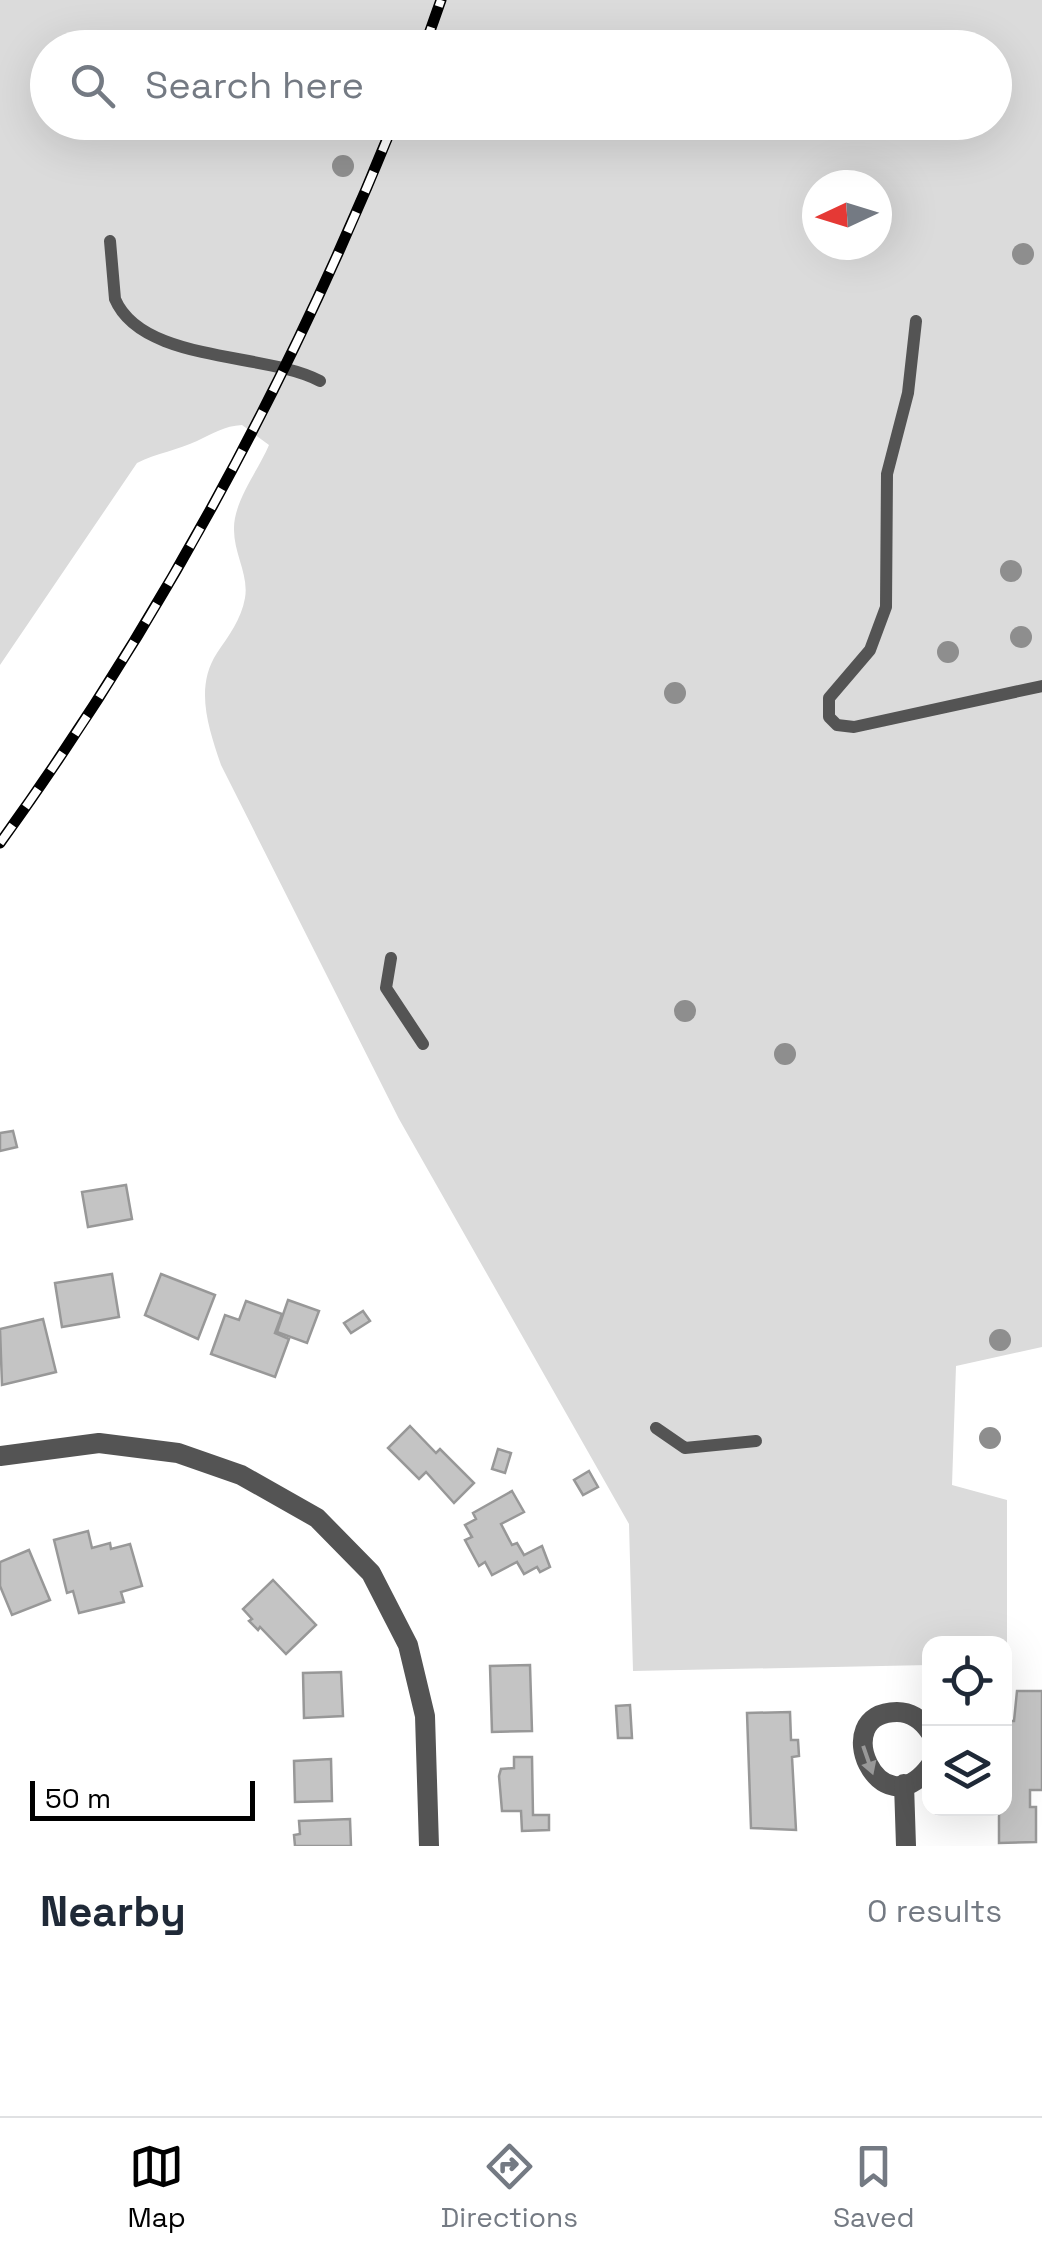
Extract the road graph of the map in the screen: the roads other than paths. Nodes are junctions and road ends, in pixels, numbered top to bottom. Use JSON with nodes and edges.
{"nodes":[{"id":1,"x":110,"y":241,"type":"dead end"},
{"id":2,"x":916,"y":321,"type":"dead end"},
{"id":3,"x":320,"y":382,"type":"dead end"},
{"id":4,"x":1042,"y":686,"type":"edge"},
{"id":5,"x":391,"y":958,"type":"dead end"},
{"id":6,"x":423,"y":1044,"type":"dead end"},
{"id":7,"x":656,"y":1428,"type":"dead end"},
{"id":8,"x":756,"y":1442,"type":"dead end"},
{"id":9,"x":0,"y":1456,"type":"edge"},
{"id":10,"x":925,"y":1726,"type":"edge"},
{"id":11,"x":922,"y":1774,"type":"edge"},
{"id":12,"x":904,"y":1784,"type":"junction"},
{"id":13,"x":429,"y":1846,"type":"edge"},
{"id":14,"x":906,"y":1846,"type":"edge"}],
"edges":[{"from":1,"to":3,"type":"lane"},
{"from":2,"to":4,"type":"lane"},
{"from":5,"to":6,"type":"lane"},
{"from":7,"to":8,"type":"lane"},
{"from":9,"to":13,"type":"street"},
{"from":10,"to":12,"type":"street","one_way":true},
{"from":11,"to":12,"type":"street"},
{"from":12,"to":14,"type":"street"}]}
